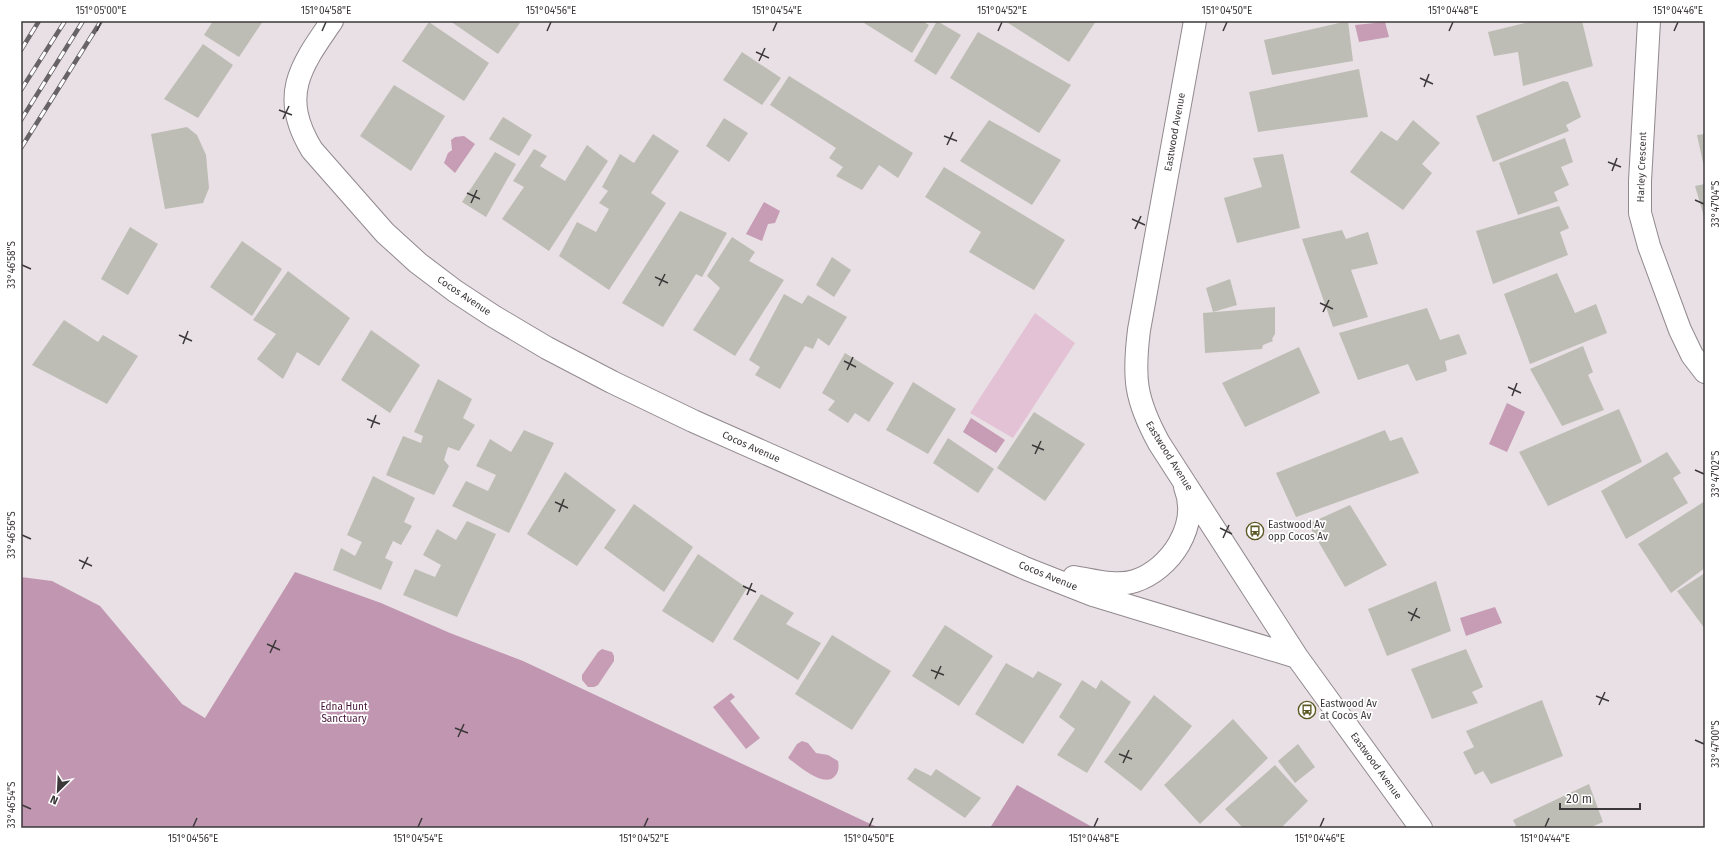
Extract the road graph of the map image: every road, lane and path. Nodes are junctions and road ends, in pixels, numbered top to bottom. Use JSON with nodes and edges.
{"nodes":[{"id":1,"x":332,"y":21,"type":"edge"},
{"id":2,"x":1195,"y":21,"type":"edge"},
{"id":3,"x":1649,"y":21,"type":"edge"},
{"id":4,"x":1705,"y":372,"type":"edge"},
{"id":5,"x":1180,"y":475,"type":"junction"},
{"id":6,"x":1027,"y":569,"type":"junction"},
{"id":7,"x":1297,"y":656,"type":"junction"},
{"id":8,"x":1421,"y":828,"type":"edge"}],
"edges":[{"from":1,"to":6,"type":"street","name":"Cocos Avenue"},
{"from":2,"to":5,"type":"street","name":"Eastwood Avenue"},
{"from":3,"to":4,"type":"street","name":"Harley Crescent"},
{"from":5,"to":6,"type":"street"},
{"from":5,"to":7,"type":"street","name":"Eastwood Avenue"},
{"from":6,"to":7,"type":"street","name":"Cocos Avenue"},
{"from":7,"to":8,"type":"street","name":"Eastwood Avenue"}]}
